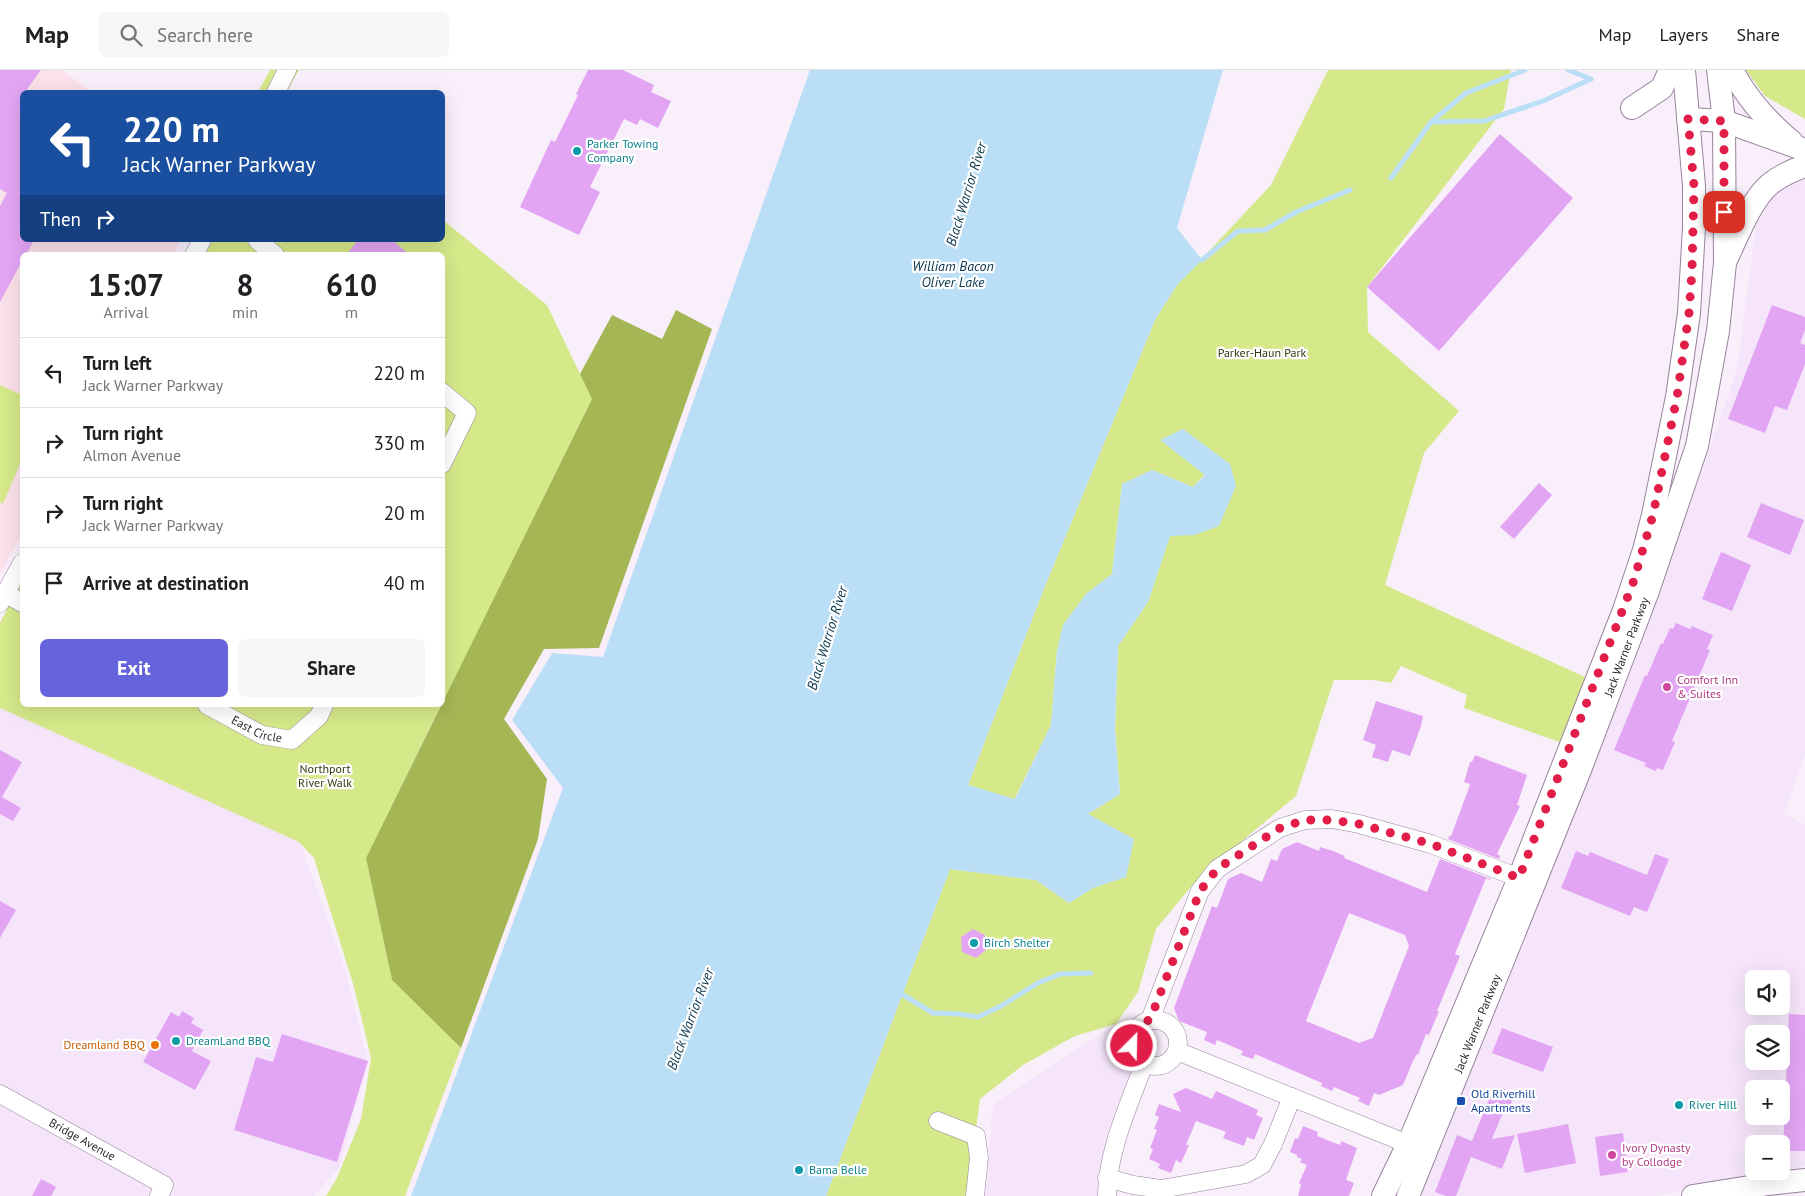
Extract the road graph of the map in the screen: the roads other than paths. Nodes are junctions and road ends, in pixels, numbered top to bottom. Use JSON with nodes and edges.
{"nodes":[{"id":1,"x":287,"y":70,"type":"edge"},
{"id":2,"x":1670,"y":70,"type":"edge"},
{"id":3,"x":1684,"y":70,"type":"edge"},
{"id":4,"x":1718,"y":70,"type":"edge"},
{"id":5,"x":1732,"y":70,"type":"edge"},
{"id":6,"x":277,"y":90,"type":"edge"},
{"id":7,"x":1632,"y":108,"type":"dead end"},
{"id":8,"x":1688,"y":119,"type":"junction"},
{"id":9,"x":1724,"y":121,"type":"junction"},
{"id":10,"x":1803,"y":155,"type":"edge"},
{"id":11,"x":259,"y":242,"type":"edge"},
{"id":12,"x":271,"y":252,"type":"edge"},
{"id":13,"x":1725,"y":263,"type":"junction"},
{"id":14,"x":445,"y":395,"type":"edge"},
{"id":15,"x":445,"y":458,"type":"edge"},
{"id":16,"x":20,"y":567,"type":"edge"},
{"id":17,"x":3,"y":598,"type":"edge"},
{"id":18,"x":20,"y":602,"type":"edge"},
{"id":19,"x":211,"y":707,"type":"edge"},
{"id":20,"x":323,"y":707,"type":"edge"},
{"id":21,"x":1519,"y":878,"type":"junction"},
{"id":22,"x":1150,"y":1020,"type":"junction"},
{"id":23,"x":1177,"y":1051,"type":"junction"},
{"id":24,"x":1144,"y":1064,"type":"junction"},
{"id":25,"x":0,"y":1094,"type":"edge"},
{"id":26,"x":1292,"y":1097,"type":"junction"},
{"id":27,"x":938,"y":1121,"type":"dead end"},
{"id":28,"x":1408,"y":1144,"type":"junction"},
{"id":29,"x":1107,"y":1178,"type":"junction"},
{"id":30,"x":1805,"y":1180,"type":"edge"},
{"id":31,"x":162,"y":1190,"type":"edge"},
{"id":32,"x":975,"y":1196,"type":"edge"},
{"id":33,"x":1107,"y":1196,"type":"edge"},
{"id":34,"x":1383,"y":1196,"type":"edge"},
{"id":35,"x":1408,"y":1196,"type":"edge"},
{"id":36,"x":1692,"y":1196,"type":"edge"}],
"edges":[{"from":1,"to":6,"type":"street"},
{"from":2,"to":7,"type":"main road"},
{"from":3,"to":8,"type":"main road","name":"Jack Warner Parkway"},
{"from":4,"to":9,"type":"main road","name":"Jack Warner Parkway"},
{"from":5,"to":10,"type":"main road"},
{"from":8,"to":9,"type":"main road"},
{"from":8,"to":21,"type":"main road","name":"Jack Warner Parkway"},
{"from":9,"to":10,"type":"main road"},
{"from":9,"to":13,"type":"main road","name":"Jack Warner Parkway"},
{"from":10,"to":13,"type":"main road"},
{"from":11,"to":12,"type":"street"},
{"from":13,"to":35,"type":"main road","name":"Jack Warner Parkway"},
{"from":14,"to":15,"type":"street"},
{"from":16,"to":17,"type":"street"},
{"from":17,"to":18,"type":"street"},
{"from":19,"to":20,"type":"street","name":"East Circle"},
{"from":21,"to":22,"type":"street"},
{"from":21,"to":28,"type":"main road","name":"Jack Warner Parkway"},
{"from":22,"to":23,"type":"street"},
{"from":22,"to":24,"type":"street"},
{"from":23,"to":24,"type":"street"},
{"from":23,"to":26,"type":"street"},
{"from":24,"to":29,"type":"street"},
{"from":25,"to":31,"type":"street","name":"Bridge Avenue"},
{"from":26,"to":28,"type":"street"},
{"from":26,"to":29,"type":"street"},
{"from":27,"to":32,"type":"street"},
{"from":28,"to":34,"type":"main road","name":"Jack Warner Parkway"},
{"from":29,"to":33,"type":"street"},
{"from":30,"to":36,"type":"main road"}]}
